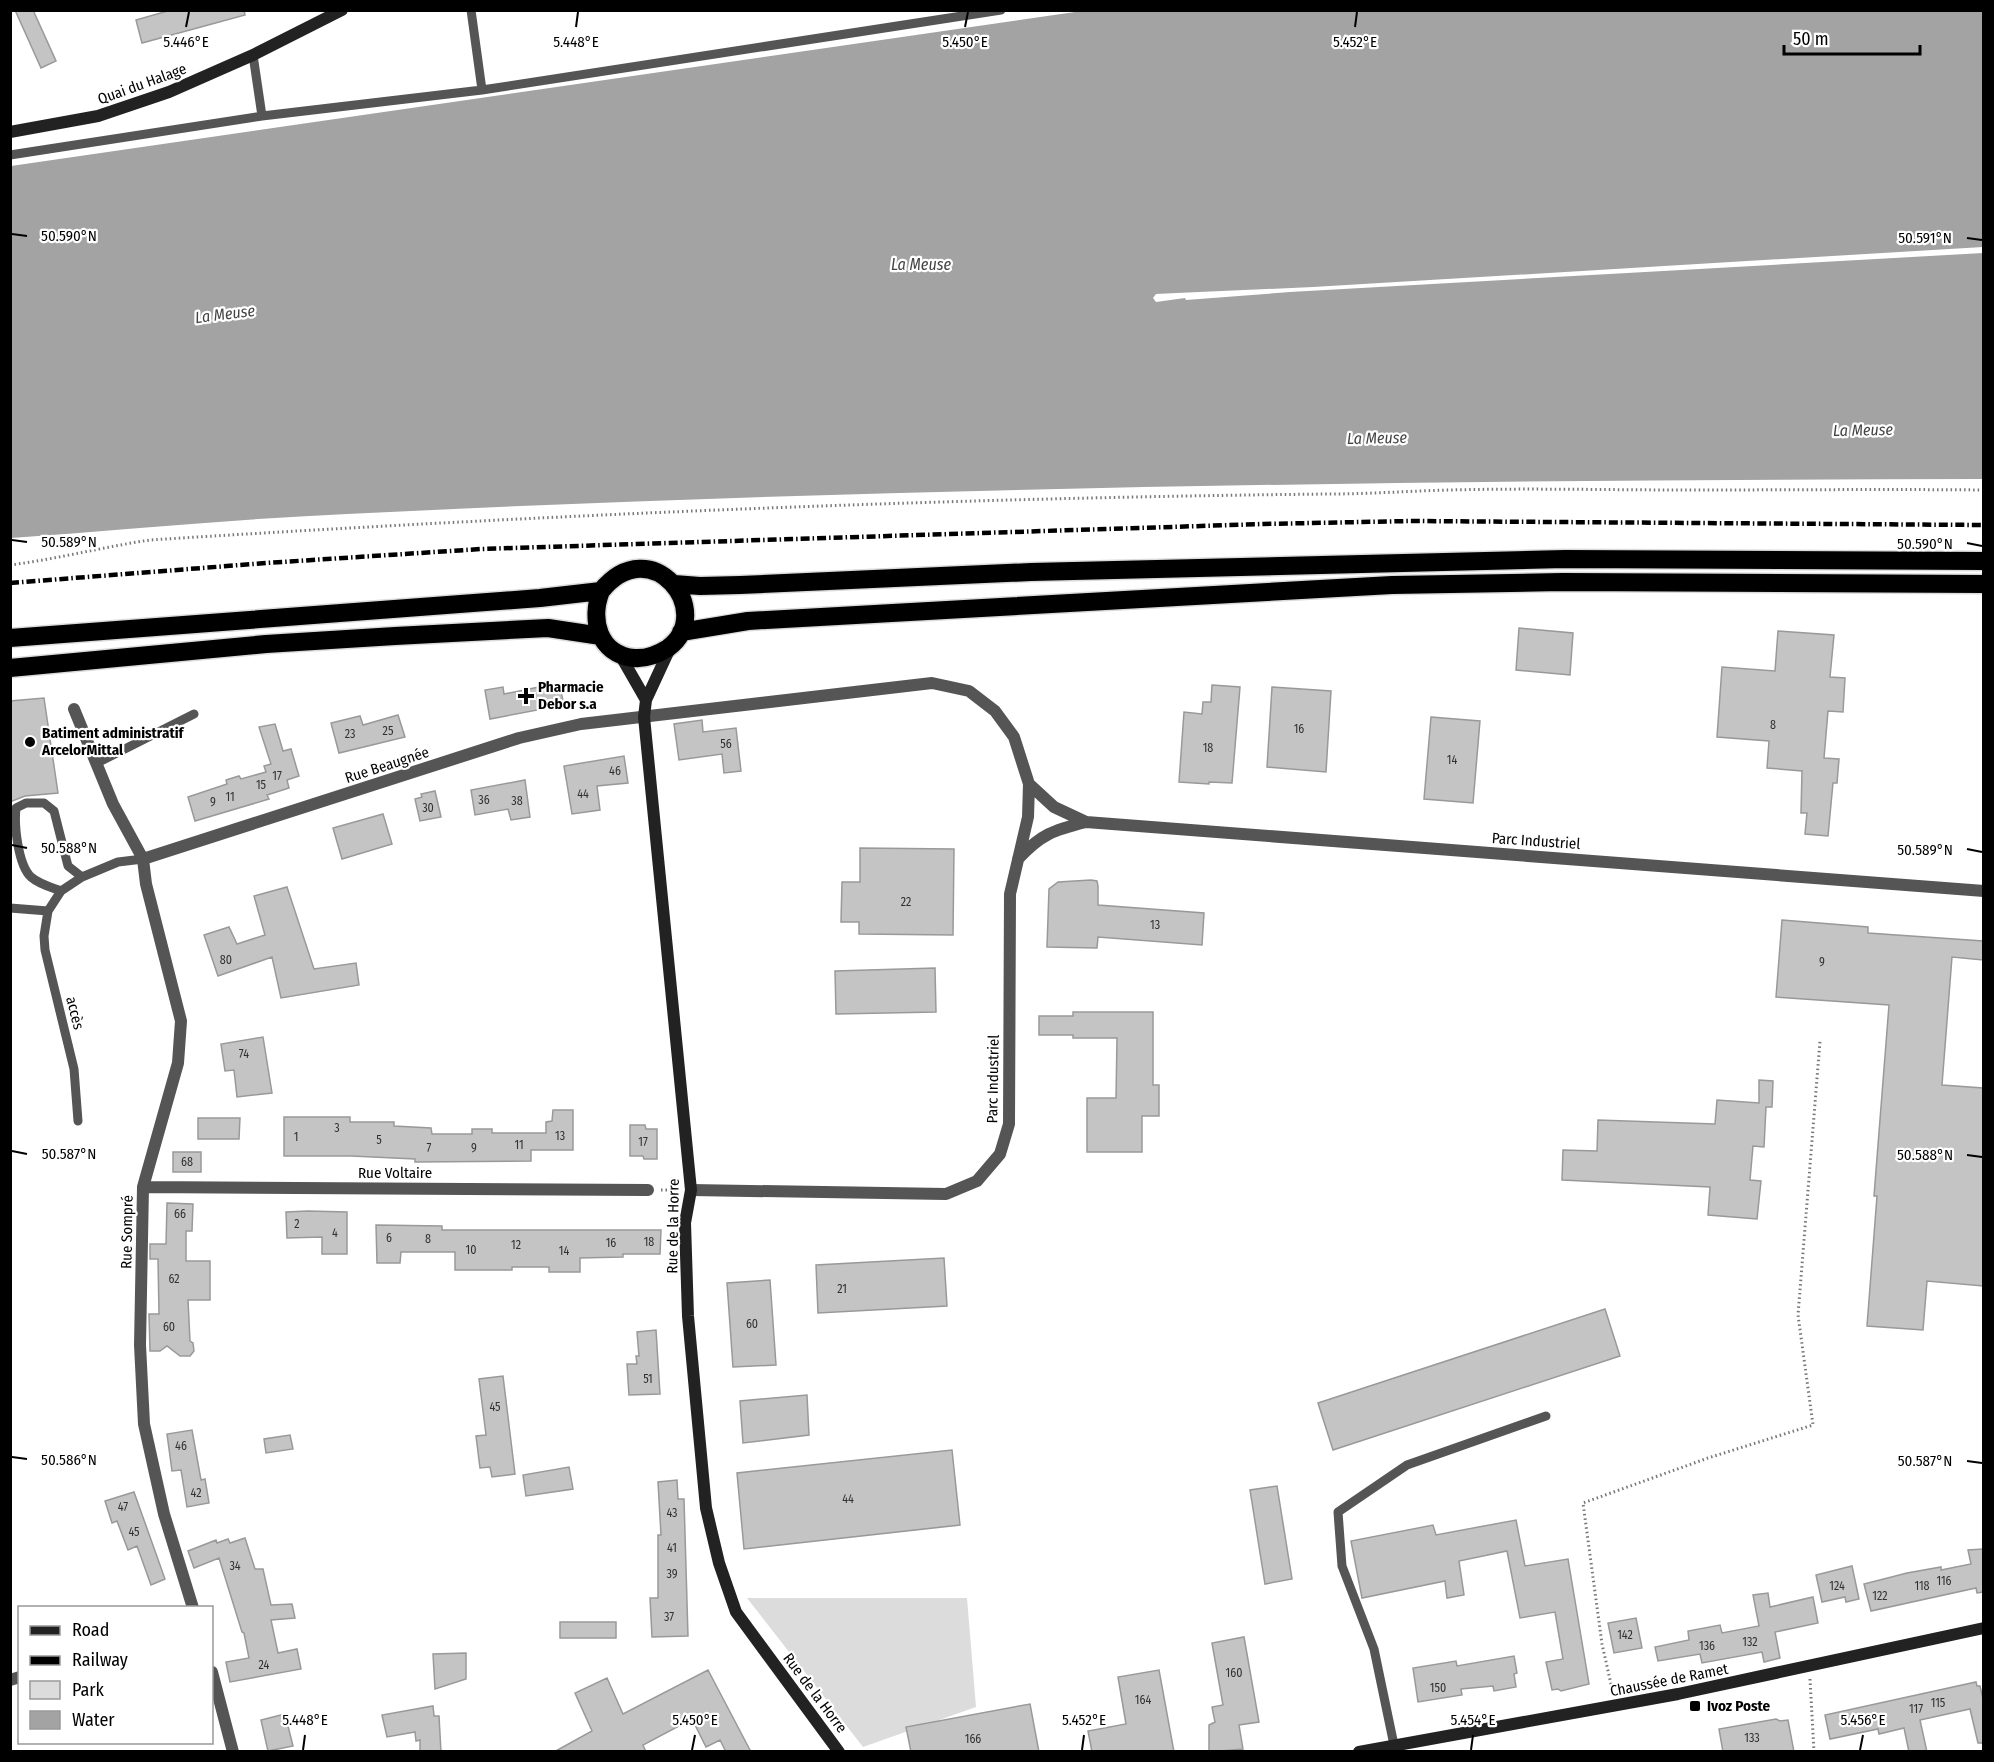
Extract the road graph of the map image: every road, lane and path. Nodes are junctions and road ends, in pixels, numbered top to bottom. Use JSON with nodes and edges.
{"nodes":[{"id":1,"x":342,"y":10,"type":"edge"},
{"id":2,"x":471,"y":10,"type":"edge"},
{"id":3,"x":1001,"y":10,"type":"edge"},
{"id":4,"x":253,"y":56,"type":"junction"},
{"id":5,"x":482,"y":90,"type":"junction"},
{"id":6,"x":262,"y":116,"type":"junction"},
{"id":7,"x":10,"y":132,"type":"edge"},
{"id":8,"x":10,"y":155,"type":"edge"},
{"id":9,"x":1983,"y":490,"type":"edge"},
{"id":10,"x":1983,"y":561,"type":"edge"},
{"id":11,"x":10,"y":565,"type":"edge"},
{"id":12,"x":674,"y":584,"type":"junction"},
{"id":13,"x":1983,"y":584,"type":"edge"},
{"id":14,"x":601,"y":591,"type":"junction"},
{"id":15,"x":601,"y":636,"type":"junction"},
{"id":16,"x":10,"y":638,"type":"edge"},
{"id":17,"x":676,"y":638,"type":"junction"},
{"id":18,"x":619,"y":653,"type":"junction"},
{"id":19,"x":10,"y":668,"type":"edge"},
{"id":20,"x":646,"y":700,"type":"junction"},
{"id":21,"x":74,"y":709,"type":"dead end"},
{"id":22,"x":194,"y":714,"type":"dead end"},
{"id":23,"x":644,"y":717,"type":"junction"},
{"id":24,"x":97,"y":762,"type":"junction"},
{"id":25,"x":1029,"y":784,"type":"junction"},
{"id":26,"x":1086,"y":822,"type":"junction"},
{"id":27,"x":143,"y":859,"type":"junction"},
{"id":28,"x":1017,"y":859,"type":"junction"},
{"id":29,"x":82,"y":877,"type":"junction"},
{"id":30,"x":61,"y":891,"type":"junction"},
{"id":31,"x":1983,"y":891,"type":"edge"},
{"id":32,"x":10,"y":908,"type":"edge"},
{"id":33,"x":48,"y":911,"type":"junction"},
{"id":34,"x":1820,"y":1041,"type":"dead end"},
{"id":35,"x":78,"y":1121,"type":"dead end"},
{"id":36,"x":143,"y":1187,"type":"junction"},
{"id":37,"x":648,"y":1190,"type":"joint"},
{"id":38,"x":691,"y":1190,"type":"junction"},
{"id":39,"x":1546,"y":1416,"type":"dead end"},
{"id":40,"x":192,"y":1606,"type":"edge"},
{"id":41,"x":1983,"y":1628,"type":"edge"},
{"id":42,"x":1809,"y":1666,"type":"junction"},
{"id":43,"x":213,"y":1676,"type":"edge"},
{"id":44,"x":1616,"y":1706,"type":"junction"},
{"id":45,"x":1394,"y":1745,"type":"junction"},
{"id":46,"x":233,"y":1752,"type":"edge"},
{"id":47,"x":839,"y":1752,"type":"edge"},
{"id":48,"x":1359,"y":1752,"type":"edge"},
{"id":49,"x":1814,"y":1752,"type":"edge"}],
"edges":[{"from":1,"to":4,"type":"street","name":"Quai du Halage"},
{"from":2,"to":5,"type":"lane"},
{"from":3,"to":5,"type":"lane"},
{"from":4,"to":6,"type":"lane"},
{"from":4,"to":7,"type":"street","name":"Quai du Halage"},
{"from":5,"to":6,"type":"lane"},
{"from":6,"to":8,"type":"lane"},
{"from":9,"to":11,"type":"path"},
{"from":10,"to":12,"type":"highway"},
{"from":12,"to":14,"type":"highway"},
{"from":12,"to":17,"type":"highway"},
{"from":13,"to":17,"type":"highway"},
{"from":14,"to":15,"type":"highway"},
{"from":14,"to":16,"type":"highway"},
{"from":15,"to":18,"type":"highway"},
{"from":15,"to":19,"type":"highway"},
{"from":17,"to":18,"type":"highway"},
{"from":17,"to":20,"type":"street","name":"Rue de la Horre"},
{"from":18,"to":20,"type":"street"},
{"from":20,"to":23,"type":"street","name":"Rue de la Horre"},
{"from":21,"to":24,"type":"street"},
{"from":22,"to":24,"type":"lane"},
{"from":23,"to":25,"type":"street","name":"Parc Industriel"},
{"from":23,"to":27,"type":"street","name":"Rue Beaugnée"},
{"from":23,"to":38,"type":"street","name":"Rue de la Horre"},
{"from":24,"to":27,"type":"street"},
{"from":25,"to":26,"type":"street","name":"Parc Industriel"},
{"from":25,"to":28,"type":"street","name":"Parc Industriel"},
{"from":26,"to":28,"type":"street","name":"Parc Industriel"},
{"from":26,"to":31,"type":"street","name":"Parc Industriel"},
{"from":27,"to":29,"type":"lane"},
{"from":27,"to":36,"type":"street","name":"Rue Sompré"},
{"from":28,"to":38,"type":"street","name":"Parc Industriel"},
{"from":29,"to":30,"type":"lane"},
{"from":29,"to":30,"type":"lane"},
{"from":30,"to":33,"type":"lane"},
{"from":32,"to":33,"type":"lane"},
{"from":33,"to":35,"type":"lane","name":"accès"},
{"from":34,"to":44,"type":"path"},
{"from":36,"to":37,"type":"street","name":"Rue Voltaire"},
{"from":36,"to":40,"type":"street","name":"Rue Sompré"},
{"from":37,"to":38,"type":"path"},
{"from":38,"to":47,"type":"street","name":"Rue de la Horre"},
{"from":39,"to":45,"type":"lane"},
{"from":41,"to":42,"type":"street","name":"Chaussée de Ramet"},
{"from":42,"to":44,"type":"street","name":"Chaussée de Ramet"},
{"from":42,"to":49,"type":"path"},
{"from":43,"to":46,"type":"street"},
{"from":44,"to":45,"type":"street","name":"Chaussée de Ramet"},
{"from":45,"to":48,"type":"street","name":"Chaussée de Ramet"}]}
